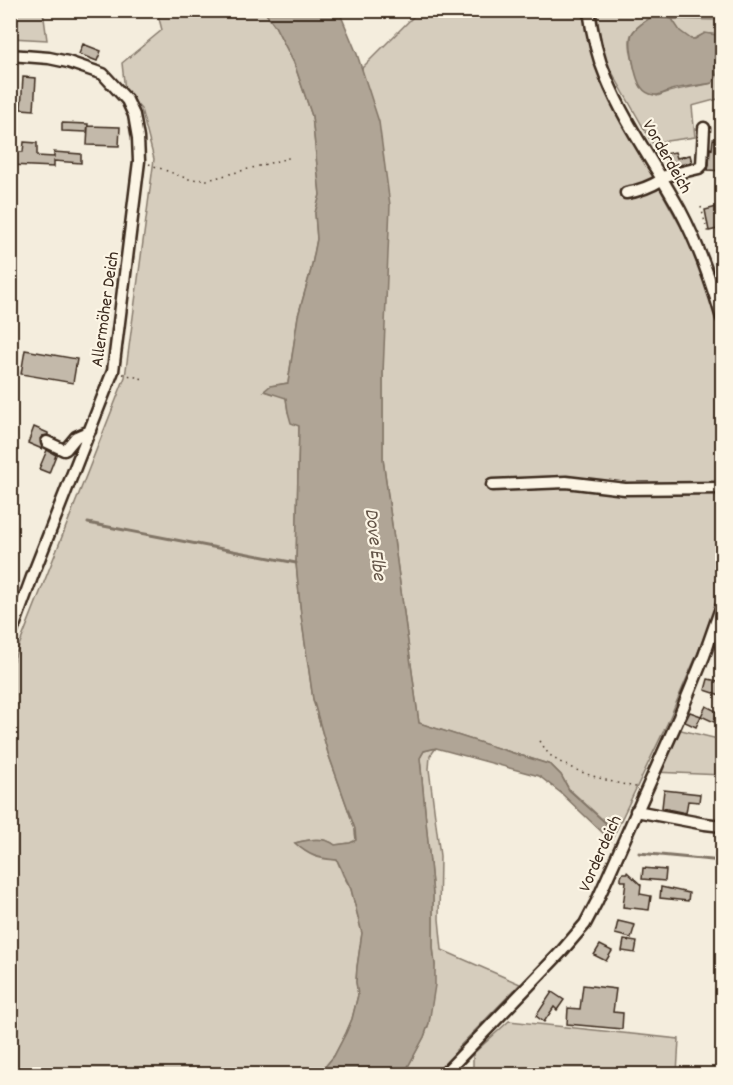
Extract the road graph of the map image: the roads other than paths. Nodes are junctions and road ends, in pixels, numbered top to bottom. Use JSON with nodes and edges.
{"nodes":[{"id":1,"x":589,"y":10,"type":"edge"},
{"id":2,"x":10,"y":55,"type":"edge"},
{"id":3,"x":704,"y":128,"type":"dead end"},
{"id":4,"x":662,"y":178,"type":"junction"},
{"id":5,"x":626,"y":193,"type":"dead end"},
{"id":6,"x":723,"y":318,"type":"edge"},
{"id":7,"x":90,"y":431,"type":"junction"},
{"id":8,"x":47,"y":442,"type":"dead end"},
{"id":9,"x":492,"y":485,"type":"dead end"},
{"id":10,"x":723,"y":488,"type":"edge"},
{"id":11,"x":723,"y":604,"type":"edge"},
{"id":12,"x":10,"y":637,"type":"edge"},
{"id":13,"x":636,"y":811,"type":"junction"},
{"id":14,"x":723,"y":826,"type":"edge"},
{"id":15,"x":444,"y":1074,"type":"edge"}],
"edges":[{"from":1,"to":4,"type":"street","name":"Vorderdeich"},
{"from":2,"to":7,"type":"street","name":"Allermöher Deich"},
{"from":3,"to":4,"type":"street"},
{"from":4,"to":5,"type":"street"},
{"from":4,"to":6,"type":"street","name":"Vorderdeich"},
{"from":7,"to":8,"type":"street"},
{"from":7,"to":12,"type":"street","name":"Allermöher Deich"},
{"from":9,"to":10,"type":"street"},
{"from":11,"to":13,"type":"street","name":"Vorderdeich"},
{"from":13,"to":14,"type":"street"},
{"from":13,"to":15,"type":"street","name":"Vorderdeich"}]}
